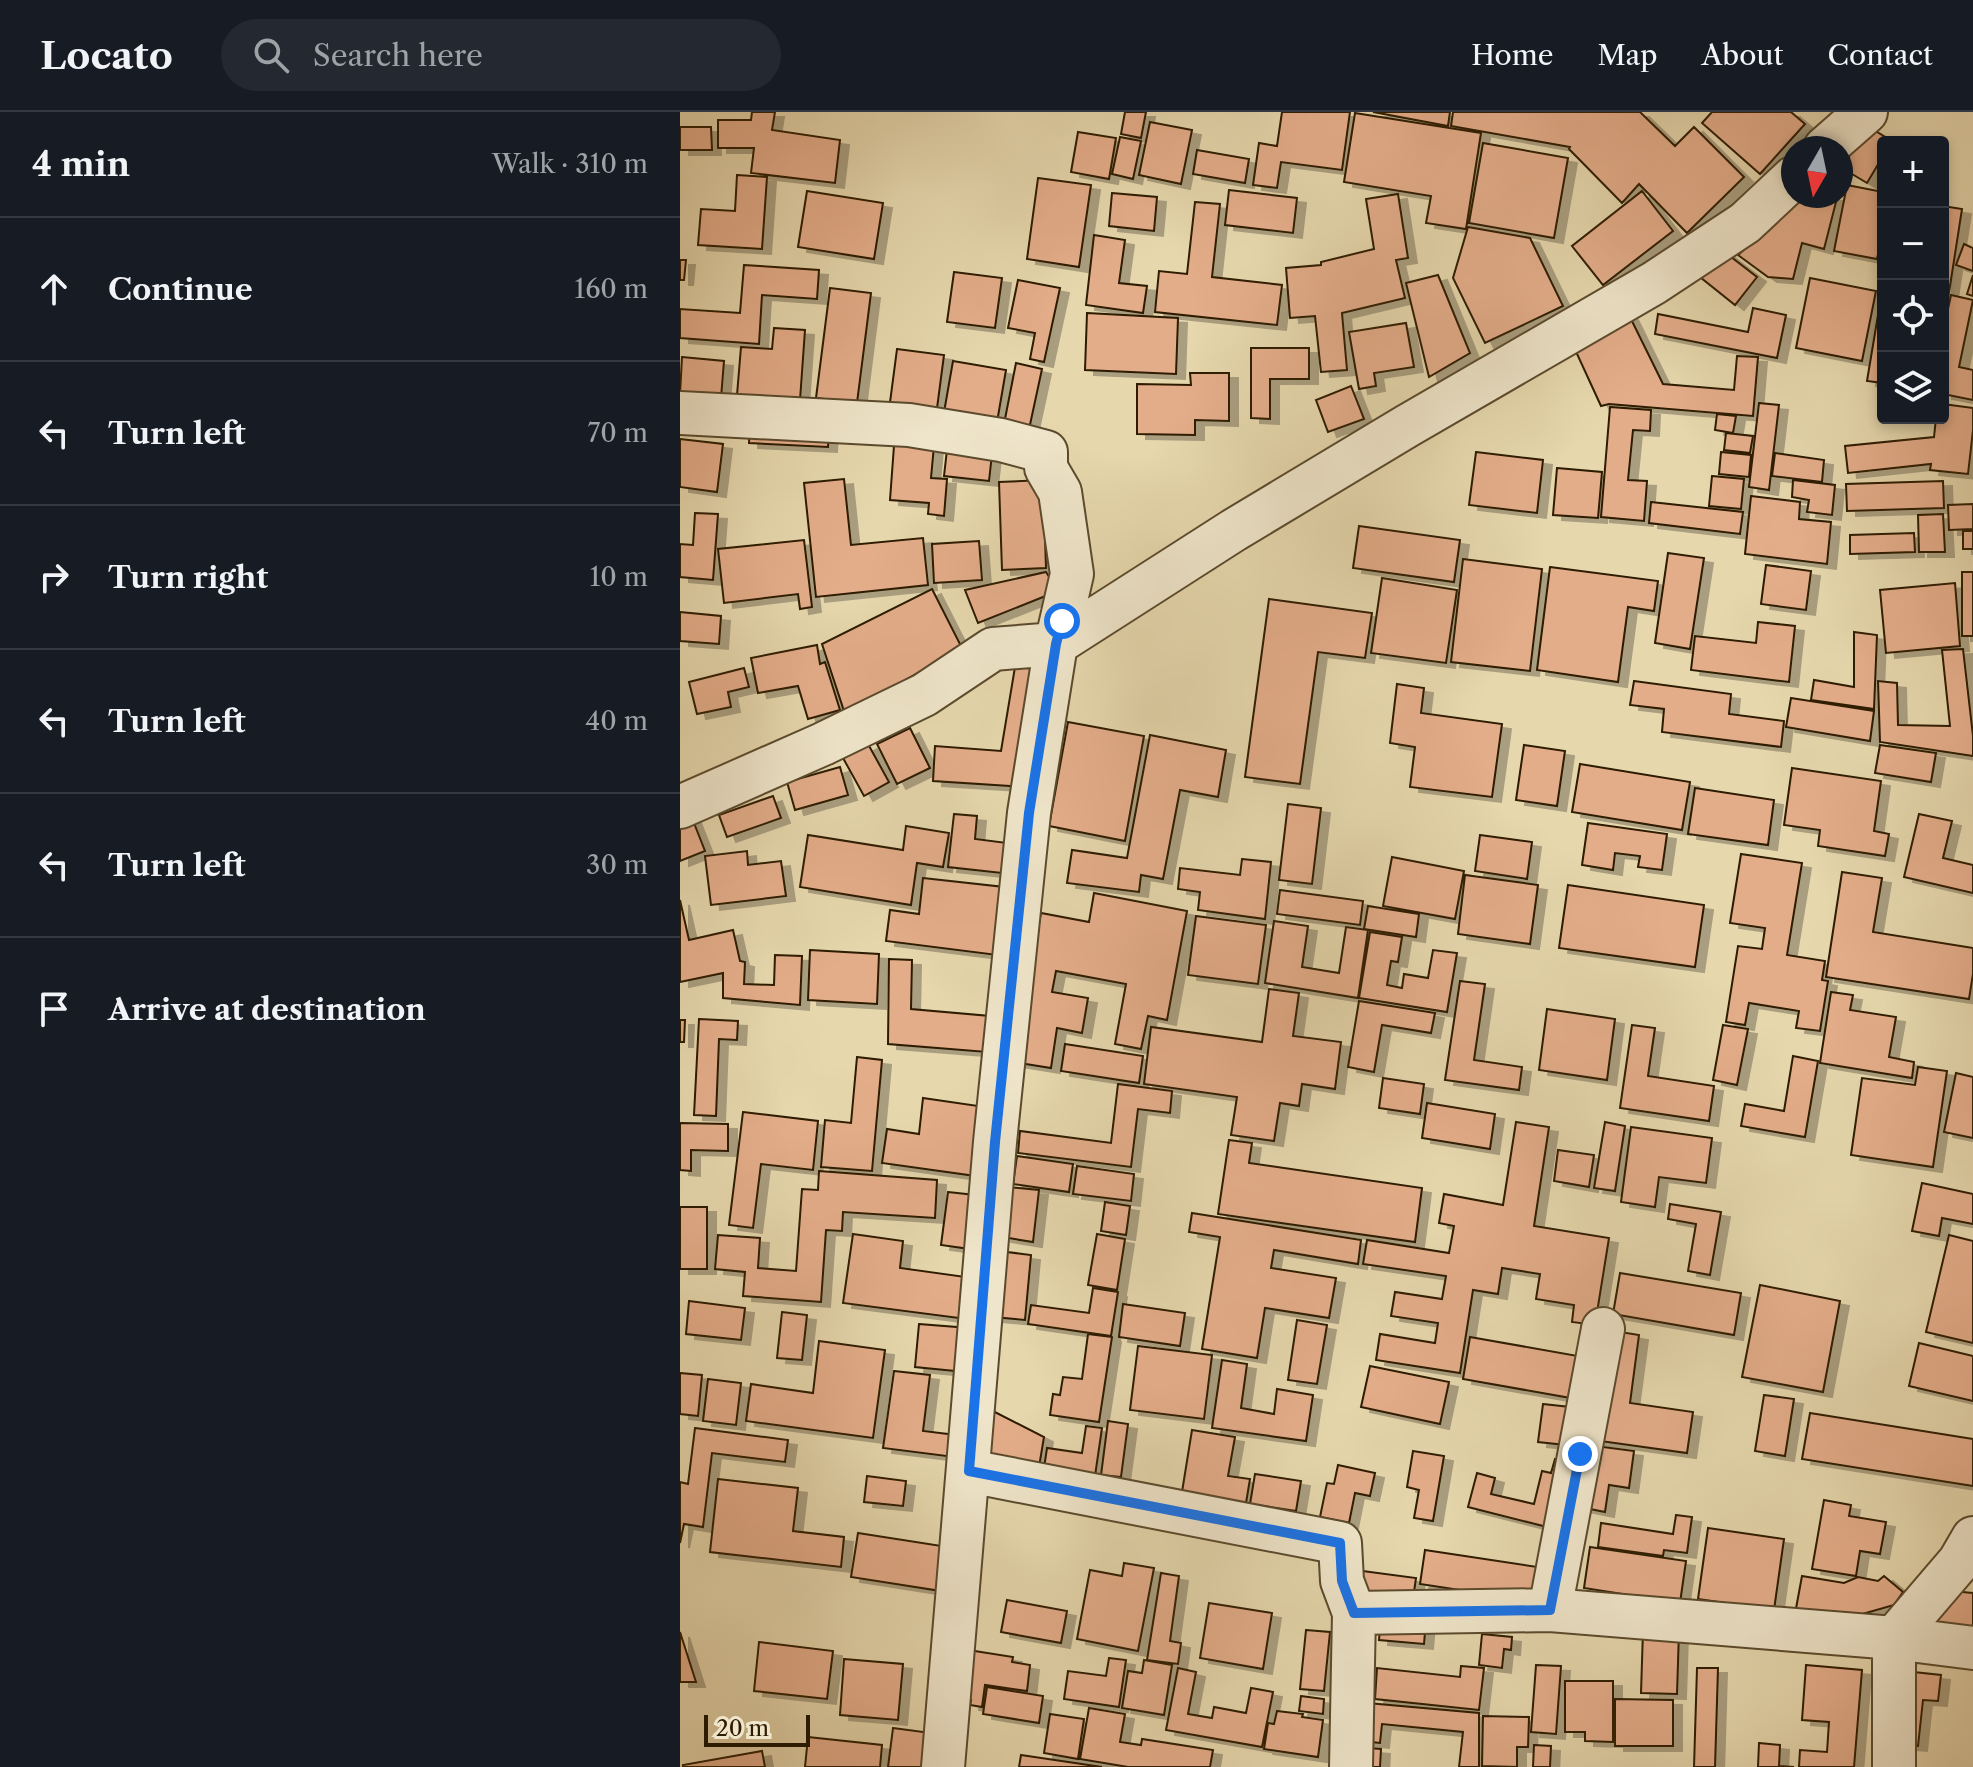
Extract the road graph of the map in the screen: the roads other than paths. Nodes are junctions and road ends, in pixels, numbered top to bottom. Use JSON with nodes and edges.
{"nodes":[{"id":1,"x":1781,"y":189,"type":"edge"},
{"id":2,"x":680,"y":413,"type":"edge"},
{"id":3,"x":1056,"y":644,"type":"junction"},
{"id":4,"x":680,"y":807,"type":"edge"},
{"id":5,"x":1603,"y":1329,"type":"dead end"},
{"id":6,"x":969,"y":1471,"type":"junction"},
{"id":7,"x":1973,"y":1538,"type":"edge"},
{"id":8,"x":1550,"y":1610,"type":"junction"},
{"id":9,"x":1354,"y":1613,"type":"junction"},
{"id":10,"x":1894,"y":1638,"type":"junction"},
{"id":11,"x":1973,"y":1648,"type":"edge"},
{"id":12,"x":943,"y":1767,"type":"edge"},
{"id":13,"x":1351,"y":1767,"type":"edge"},
{"id":14,"x":1894,"y":1767,"type":"edge"}],
"edges":[{"from":1,"to":3,"type":"street"},
{"from":2,"to":3,"type":"street"},
{"from":3,"to":4,"type":"street"},
{"from":3,"to":6,"type":"street"},
{"from":5,"to":8,"type":"street"},
{"from":6,"to":9,"type":"street"},
{"from":6,"to":12,"type":"street"},
{"from":7,"to":10,"type":"street"},
{"from":8,"to":9,"type":"street"},
{"from":8,"to":10,"type":"street"},
{"from":9,"to":13,"type":"street"},
{"from":10,"to":11,"type":"street"},
{"from":10,"to":14,"type":"street"}]}
